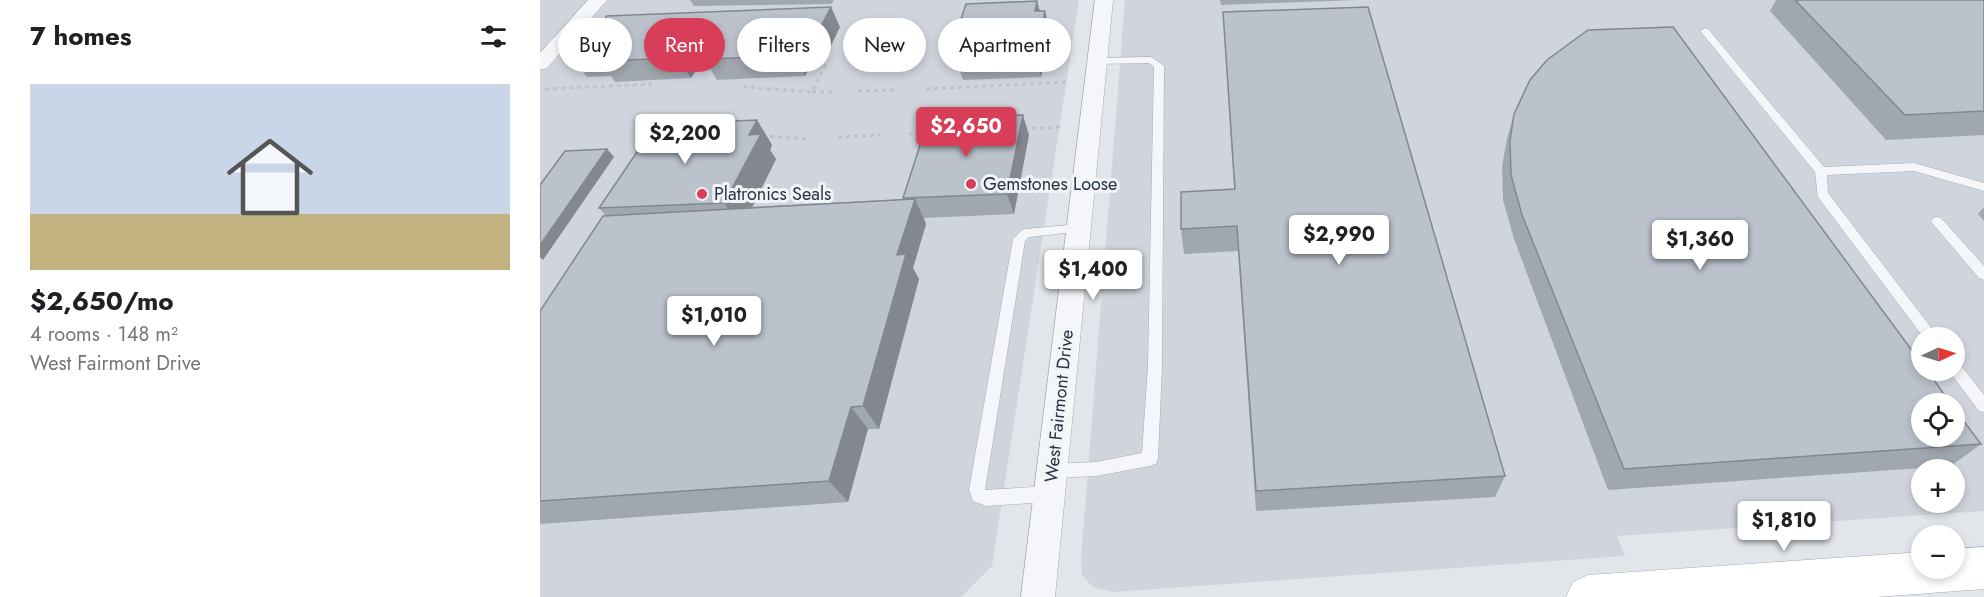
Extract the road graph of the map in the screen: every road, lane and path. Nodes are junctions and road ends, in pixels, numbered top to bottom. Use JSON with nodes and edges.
{"nodes":[{"id":1,"x":598,"y":0,"type":"edge"},
{"id":2,"x":1104,"y":0,"type":"edge"},
{"id":3,"x":1705,"y":31,"type":"dead end"},
{"id":4,"x":1097,"y":61,"type":"junction"},
{"id":5,"x":540,"y":64,"type":"edge"},
{"id":6,"x":822,"y":72,"type":"edge"},
{"id":7,"x":1068,"y":82,"type":"dead end"},
{"id":8,"x":652,"y":84,"type":"dead end"},
{"id":9,"x":743,"y":87,"type":"dead end"},
{"id":10,"x":545,"y":89,"type":"dead end"},
{"id":11,"x":926,"y":89,"type":"dead end"},
{"id":12,"x":899,"y":90,"type":"dead end"},
{"id":13,"x":858,"y":91,"type":"dead end"},
{"id":14,"x":812,"y":92,"type":"junction"},
{"id":15,"x":832,"y":92,"type":"dead end"},
{"id":16,"x":1062,"y":127,"type":"dead end"},
{"id":17,"x":1015,"y":129,"type":"edge"},
{"id":18,"x":945,"y":132,"type":"edge"},
{"id":19,"x":909,"y":134,"type":"dead end"},
{"id":20,"x":756,"y":135,"type":"edge"},
{"id":21,"x":881,"y":135,"type":"dead end"},
{"id":22,"x":838,"y":137,"type":"dead end"},
{"id":23,"x":809,"y":139,"type":"dead end"},
{"id":24,"x":1821,"y":171,"type":"junction"},
{"id":25,"x":1984,"y":187,"type":"edge"},
{"id":26,"x":1937,"y":221,"type":"dead end"},
{"id":27,"x":1079,"y":228,"type":"junction"},
{"id":28,"x":1984,"y":275,"type":"edge"},
{"id":29,"x":1924,"y":327,"type":"edge"},
{"id":30,"x":1965,"y":381,"type":"edge"},
{"id":31,"x":1984,"y":406,"type":"edge"},
{"id":32,"x":1051,"y":483,"type":"junction"},
{"id":33,"x":1984,"y":568,"type":"edge"},
{"id":34,"x":1038,"y":597,"type":"edge"},
{"id":35,"x":1588,"y":597,"type":"edge"}],
"edges":[{"from":1,"to":5,"type":"street"},
{"from":2,"to":4,"type":"street","name":"West Fairmont Drive"},
{"from":3,"to":24,"type":"lane"},
{"from":4,"to":27,"type":"street","name":"West Fairmont Drive"},
{"from":4,"to":32,"type":"lane"},
{"from":6,"to":14,"type":"path"},
{"from":7,"to":11,"type":"path"},
{"from":8,"to":10,"type":"path"},
{"from":9,"to":14,"type":"path"},
{"from":12,"to":13,"type":"path"},
{"from":14,"to":15,"type":"path"},
{"from":16,"to":17,"type":"path"},
{"from":18,"to":19,"type":"path"},
{"from":20,"to":23,"type":"path"},
{"from":21,"to":22,"type":"path"},
{"from":24,"to":25,"type":"lane"},
{"from":24,"to":29,"type":"lane"},
{"from":26,"to":28,"type":"lane"},
{"from":27,"to":32,"type":"street","name":"West Fairmont Drive"},
{"from":27,"to":32,"type":"lane"},
{"from":30,"to":31,"type":"lane"},
{"from":32,"to":34,"type":"street","name":"West Fairmont Drive"},
{"from":33,"to":35,"type":"street"}]}
